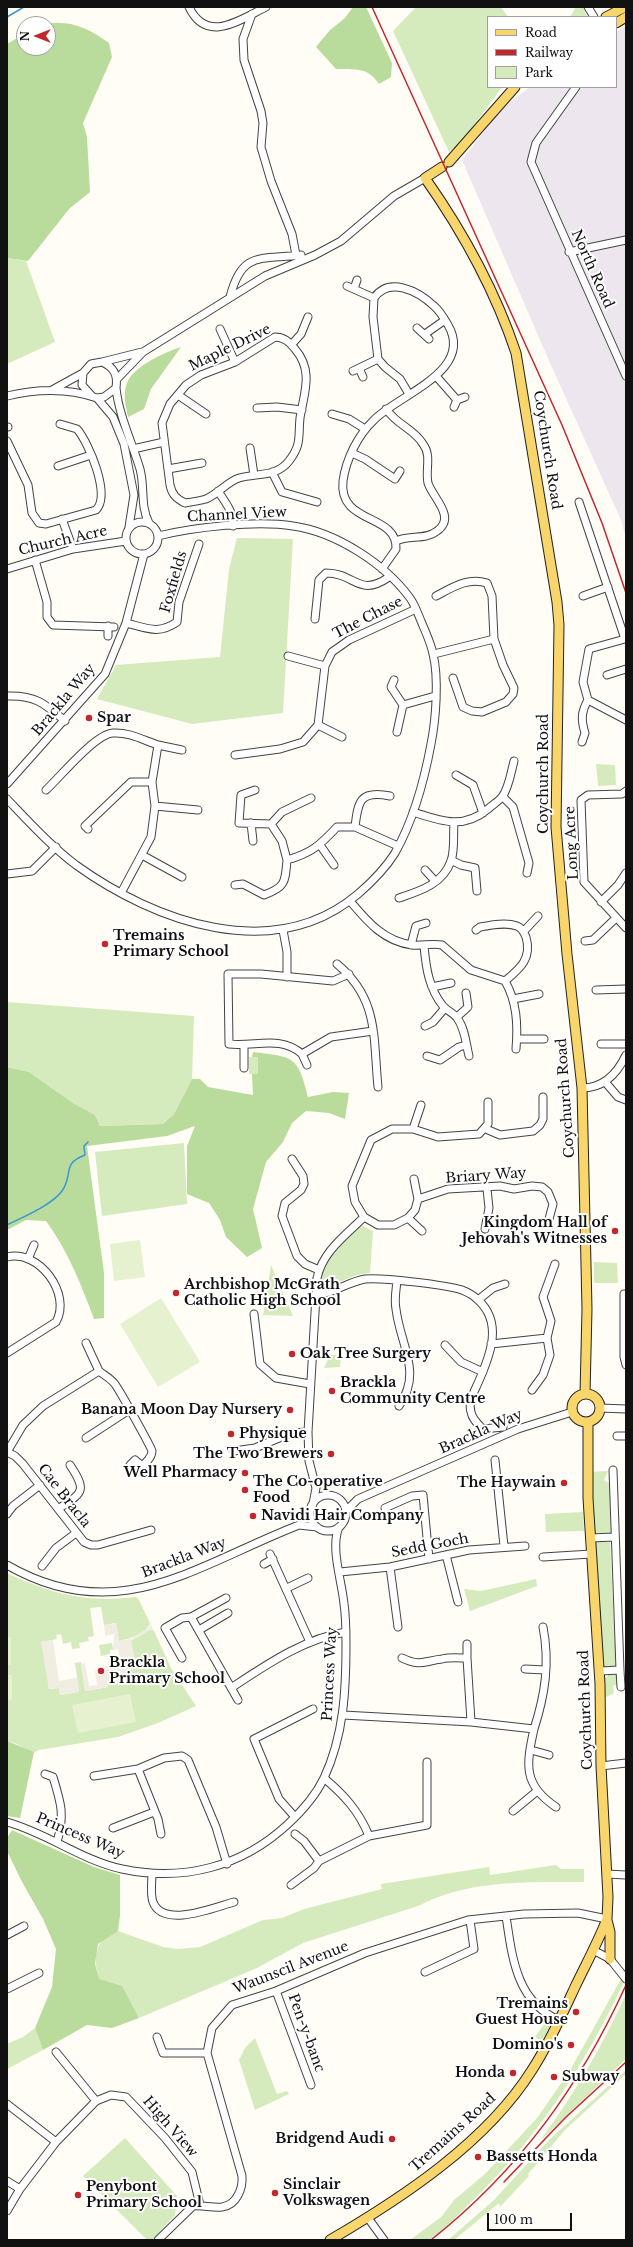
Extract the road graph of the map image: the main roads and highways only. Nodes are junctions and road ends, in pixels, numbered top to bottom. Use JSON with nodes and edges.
{"nodes":[{"id":1,"x":625,"y":7,"type":"edge"},
{"id":2,"x":608,"y":16,"type":"edge"},
{"id":3,"x":626,"y":17,"type":"edge"},
{"id":4,"x":617,"y":22,"type":"edge"},
{"id":5,"x":514,"y":88,"type":"edge"},
{"id":6,"x":585,"y":1394,"type":"junction"},
{"id":7,"x":588,"y":1422,"type":"junction"},
{"id":8,"x":607,"y":1919,"type":"junction"},
{"id":9,"x":593,"y":1950,"type":"joint"},
{"id":10,"x":610,"y":1959,"type":"road end"},
{"id":11,"x":330,"y":2240,"type":"edge"}],
"edges":[{"from":1,"to":2,"type":"main road"},
{"from":3,"to":4,"type":"main road"},
{"from":5,"to":6,"type":"main road","name":"Coychurch Road"},
{"from":6,"to":7,"type":"main road"},
{"from":6,"to":7,"type":"main road"},
{"from":7,"to":8,"type":"main road","name":"Coychurch Road"},
{"from":8,"to":9,"type":"main road","name":"Coychurch Road"},
{"from":8,"to":10,"type":"main road"},
{"from":9,"to":11,"type":"main road","name":"Tremains Road"}]}
